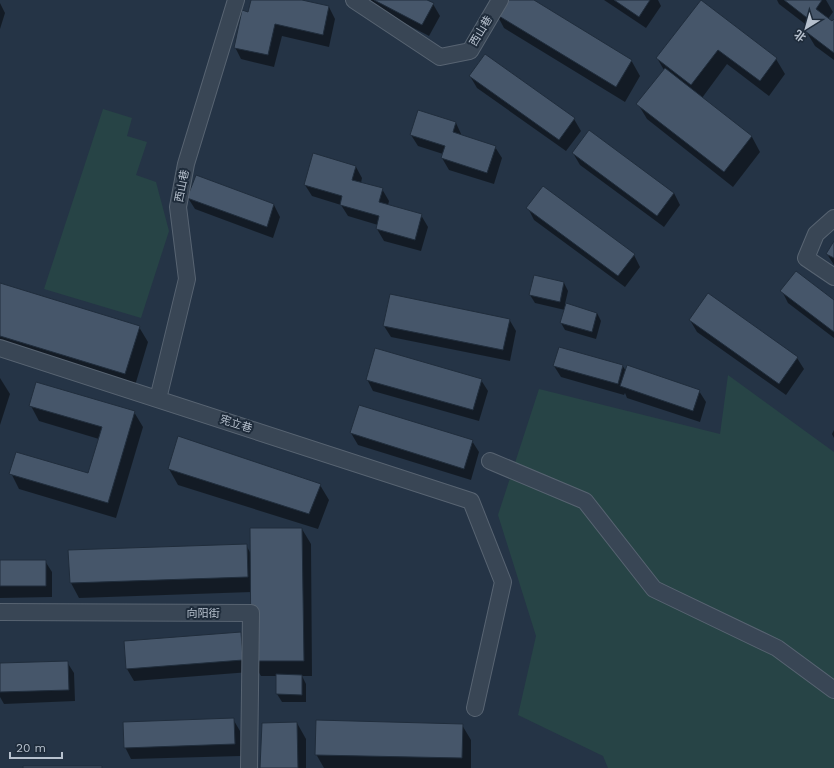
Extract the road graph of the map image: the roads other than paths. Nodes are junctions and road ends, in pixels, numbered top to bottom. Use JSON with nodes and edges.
{"nodes":[{"id":1,"x":236,"y":0,"type":"edge"},
{"id":2,"x":354,"y":0,"type":"edge"},
{"id":3,"x":500,"y":0,"type":"edge"},
{"id":4,"x":834,"y":218,"type":"edge"},
{"id":5,"x":834,"y":277,"type":"edge"},
{"id":6,"x":0,"y":348,"type":"edge"},
{"id":7,"x":158,"y":399,"type":"junction"},
{"id":8,"x":490,"y":461,"type":"dead end"},
{"id":9,"x":0,"y":612,"type":"edge"},
{"id":10,"x":834,"y":690,"type":"edge"},
{"id":11,"x":475,"y":708,"type":"dead end"},
{"id":12,"x":250,"y":768,"type":"edge"}],
"edges":[{"from":1,"to":7,"type":"street","name":"西山巷"},
{"from":2,"to":3,"type":"street","name":"西山巷"},
{"from":4,"to":5,"type":"street"},
{"from":6,"to":7,"type":"street","name":"宪立巷"},
{"from":7,"to":11,"type":"street","name":"宪立巷"},
{"from":8,"to":10,"type":"street"},
{"from":9,"to":12,"type":"street","name":"向阳街"}]}
